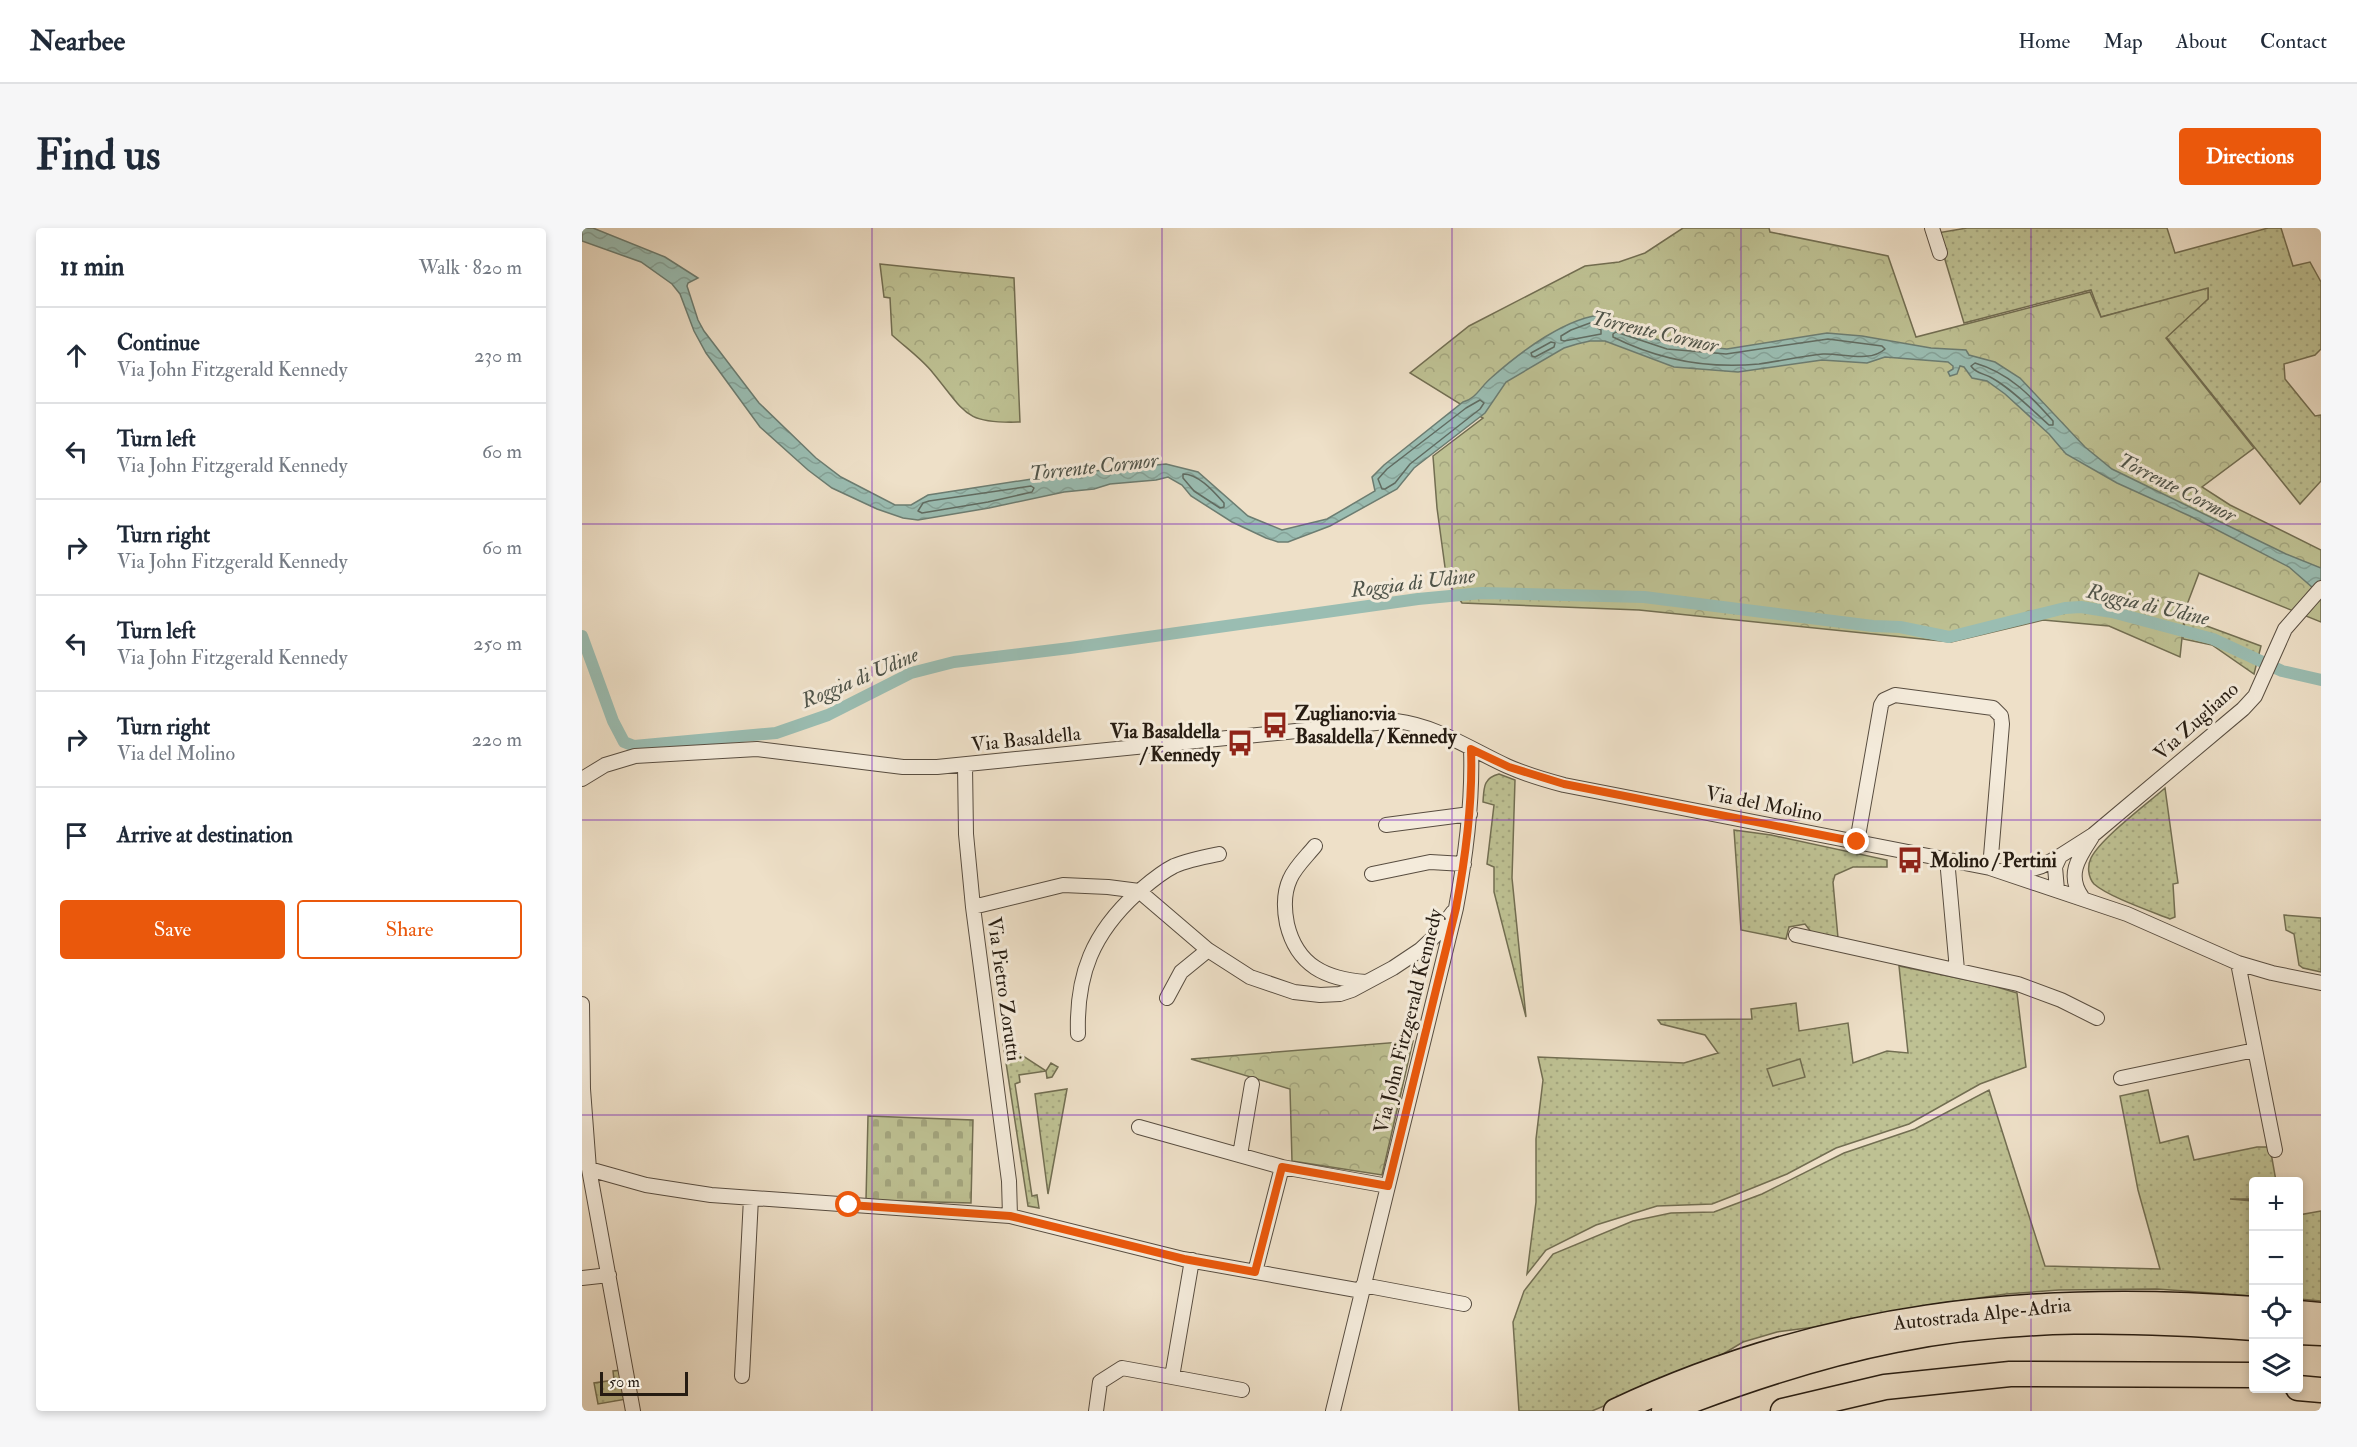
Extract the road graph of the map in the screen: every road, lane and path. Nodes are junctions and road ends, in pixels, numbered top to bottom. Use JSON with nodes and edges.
{"nodes":[{"id":1,"x":1932,"y":228,"type":"edge"},
{"id":2,"x":1940,"y":253,"type":"dead end"},
{"id":3,"x":2321,"y":588,"type":"edge"},
{"id":4,"x":1472,"y":749,"type":"junction"},
{"id":5,"x":965,"y":766,"type":"junction"},
{"id":6,"x":582,"y":779,"type":"edge"},
{"id":7,"x":1470,"y":814,"type":"junction"},
{"id":8,"x":1386,"y":825,"type":"dead end"},
{"id":9,"x":2093,"y":835,"type":"junction"},
{"id":10,"x":1857,"y":842,"type":"junction"},
{"id":11,"x":1316,"y":846,"type":"dead end"},
{"id":12,"x":1219,"y":854,"type":"dead end"},
{"id":13,"x":2060,"y":856,"type":"junction"},
{"id":14,"x":1947,"y":859,"type":"junction"},
{"id":15,"x":1464,"y":864,"type":"junction"},
{"id":16,"x":1990,"y":868,"type":"junction"},
{"id":17,"x":1371,"y":874,"type":"dead end"},
{"id":18,"x":2013,"y":875,"type":"junction"},
{"id":19,"x":2057,"y":890,"type":"junction"},
{"id":20,"x":1139,"y":891,"type":"junction"},
{"id":21,"x":2082,"y":897,"type":"junction"},
{"id":22,"x":974,"y":907,"type":"junction"},
{"id":23,"x":1456,"y":908,"type":"junction"},
{"id":24,"x":1796,"y":935,"type":"dead end"},
{"id":25,"x":1208,"y":950,"type":"junction"},
{"id":26,"x":2238,"y":963,"type":"junction"},
{"id":27,"x":1957,"y":970,"type":"junction"},
{"id":28,"x":1368,"y":982,"type":"junction"},
{"id":29,"x":2321,"y":983,"type":"edge"},
{"id":30,"x":1167,"y":998,"type":"dead end"},
{"id":31,"x":582,"y":1004,"type":"edge"},
{"id":32,"x":2097,"y":1018,"type":"dead end"},
{"id":33,"x":1078,"y":1034,"type":"dead end"},
{"id":34,"x":2255,"y":1050,"type":"junction"},
{"id":35,"x":2121,"y":1078,"type":"dead end"},
{"id":36,"x":1252,"y":1084,"type":"dead end"},
{"id":37,"x":1139,"y":1127,"type":"dead end"},
{"id":38,"x":585,"y":1150,"type":"edge"},
{"id":39,"x":2275,"y":1150,"type":"dead end"},
{"id":40,"x":1240,"y":1155,"type":"junction"},
{"id":41,"x":1282,"y":1167,"type":"junction"},
{"id":42,"x":589,"y":1169,"type":"junction"},
{"id":43,"x":1388,"y":1186,"type":"junction"},
{"id":44,"x":588,"y":1198,"type":"edge"},
{"id":45,"x":751,"y":1198,"type":"junction"},
{"id":46,"x":1010,"y":1216,"type":"junction"},
{"id":47,"x":1192,"y":1260,"type":"junction"},
{"id":48,"x":1255,"y":1272,"type":"junction"},
{"id":49,"x":609,"y":1275,"type":"junction"},
{"id":50,"x":582,"y":1278,"type":"edge"},
{"id":51,"x":1362,"y":1288,"type":"junction"},
{"id":52,"x":1464,"y":1304,"type":"dead end"},
{"id":53,"x":2249,"y":1309,"type":"edge"},
{"id":54,"x":2303,"y":1313,"type":"edge"},
{"id":55,"x":2321,"y":1315,"type":"edge"},
{"id":56,"x":2249,"y":1328,"type":"edge"},
{"id":57,"x":2303,"y":1332,"type":"edge"},
{"id":58,"x":2321,"y":1333,"type":"edge"},
{"id":59,"x":2249,"y":1375,"type":"edge"},
{"id":60,"x":742,"y":1376,"type":"dead end"},
{"id":61,"x":2303,"y":1376,"type":"edge"},
{"id":62,"x":1172,"y":1377,"type":"junction"},
{"id":63,"x":2321,"y":1377,"type":"edge"},
{"id":64,"x":2249,"y":1387,"type":"edge"},
{"id":65,"x":2303,"y":1389,"type":"edge"},
{"id":66,"x":1242,"y":1390,"type":"dead end"},
{"id":67,"x":2321,"y":1390,"type":"edge"},
{"id":68,"x":633,"y":1411,"type":"edge"},
{"id":69,"x":1095,"y":1411,"type":"edge"},
{"id":70,"x":1333,"y":1411,"type":"edge"},
{"id":71,"x":1616,"y":1411,"type":"edge"},
{"id":72,"x":1664,"y":1411,"type":"edge"},
{"id":73,"x":1783,"y":1411,"type":"edge"},
{"id":74,"x":1849,"y":1411,"type":"edge"}],
"edges":[{"from":1,"to":2,"type":"street"},
{"from":3,"to":9,"type":"street","name":"Via Zugliano"},
{"from":4,"to":5,"type":"street","name":"Via Basaldella"},
{"from":4,"to":7,"type":"street","name":"Via John Fitzgerald Kennedy"},
{"from":4,"to":10,"type":"street","name":"Via del Molino"},
{"from":5,"to":6,"type":"street","name":"Via Basaldella"},
{"from":5,"to":22,"type":"street","name":"Via Pietro Zorutti"},
{"from":7,"to":8,"type":"street"},
{"from":7,"to":15,"type":"street","name":"Via John Fitzgerald Kennedy"},
{"from":9,"to":13,"type":"street","name":"Via Zugliano"},
{"from":9,"to":21,"type":"street","name":"Via Zugliano"},
{"from":10,"to":14,"type":"street","name":"Via del Molino"},
{"from":10,"to":16,"type":"street"},
{"from":11,"to":28,"type":"street"},
{"from":12,"to":20,"type":"street"},
{"from":13,"to":18,"type":"street","name":"Via Zugliano"},
{"from":13,"to":19,"type":"street"},
{"from":14,"to":16,"type":"street","name":"Via del Molino"},
{"from":14,"to":27,"type":"street"},
{"from":15,"to":17,"type":"street"},
{"from":15,"to":23,"type":"street","name":"Via John Fitzgerald Kennedy"},
{"from":16,"to":18,"type":"street","name":"Via del Molino"},
{"from":18,"to":19,"type":"street","name":"Via del Molino"},
{"from":19,"to":21,"type":"street","name":"Via del Molino"},
{"from":20,"to":22,"type":"street"},
{"from":20,"to":25,"type":"street"},
{"from":20,"to":33,"type":"street"},
{"from":21,"to":26,"type":"street","name":"Via del Molino"},
{"from":22,"to":46,"type":"street","name":"Via Pietro Zorutti"},
{"from":23,"to":28,"type":"street"},
{"from":23,"to":43,"type":"street","name":"Via John Fitzgerald Kennedy"},
{"from":24,"to":27,"type":"street"},
{"from":25,"to":28,"type":"street"},
{"from":25,"to":30,"type":"street"},
{"from":26,"to":29,"type":"street","name":"Via del Molino"},
{"from":26,"to":34,"type":"street"},
{"from":27,"to":32,"type":"street"},
{"from":31,"to":38,"type":"street"},
{"from":34,"to":35,"type":"street"},
{"from":34,"to":39,"type":"street"},
{"from":36,"to":40,"type":"street"},
{"from":37,"to":40,"type":"street"},
{"from":38,"to":42,"type":"street"},
{"from":40,"to":41,"type":"street"},
{"from":41,"to":43,"type":"street"},
{"from":41,"to":48,"type":"street"},
{"from":42,"to":44,"type":"street"},
{"from":42,"to":45,"type":"street"},
{"from":43,"to":51,"type":"street","name":"Via John Fitzgerald Kennedy"},
{"from":44,"to":49,"type":"street"},
{"from":45,"to":46,"type":"street"},
{"from":45,"to":60,"type":"street"},
{"from":46,"to":47,"type":"street"},
{"from":47,"to":48,"type":"street"},
{"from":47,"to":62,"type":"street"},
{"from":48,"to":51,"type":"street"},
{"from":49,"to":50,"type":"street"},
{"from":49,"to":68,"type":"street"},
{"from":51,"to":52,"type":"street"},
{"from":51,"to":70,"type":"street","name":"Via John Fitzgerald Kennedy"},
{"from":53,"to":71,"type":"highway","name":"Autostrada Alpe-Adria"},
{"from":54,"to":55,"type":"highway"},
{"from":56,"to":72,"type":"highway","name":"Autostrada Alpe-Adria"},
{"from":57,"to":58,"type":"highway"},
{"from":59,"to":73,"type":"highway"},
{"from":61,"to":63,"type":"highway"},
{"from":62,"to":66,"type":"street"},
{"from":62,"to":69,"type":"street"},
{"from":64,"to":74,"type":"highway"},
{"from":65,"to":67,"type":"highway"}]}
